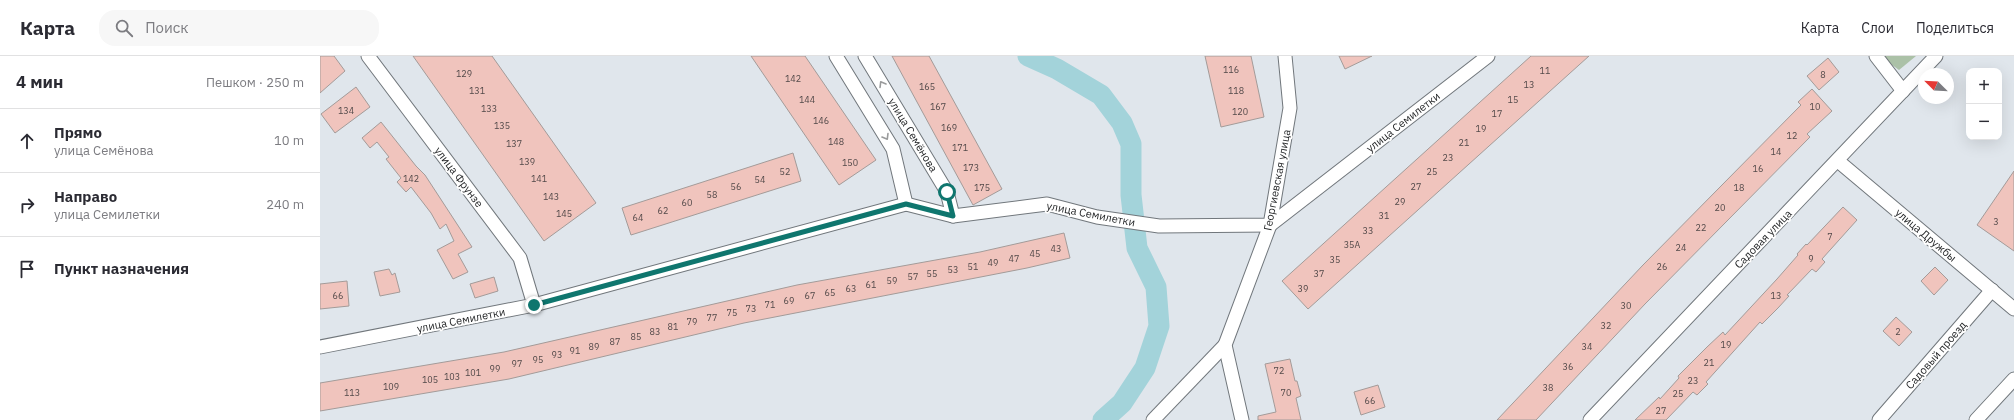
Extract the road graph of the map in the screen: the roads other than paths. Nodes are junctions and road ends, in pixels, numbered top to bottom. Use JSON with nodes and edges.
{"nodes":[{"id":1,"x":368,"y":56,"type":"edge"},
{"id":2,"x":836,"y":56,"type":"edge"},
{"id":3,"x":865,"y":56,"type":"edge"},
{"id":4,"x":1285,"y":56,"type":"edge"},
{"id":5,"x":1488,"y":56,"type":"edge"},
{"id":6,"x":1876,"y":56,"type":"edge"},
{"id":7,"x":1936,"y":56,"type":"edge"},
{"id":8,"x":1903,"y":91,"type":"junction"},
{"id":9,"x":1838,"y":161,"type":"junction"},
{"id":10,"x":906,"y":204,"type":"junction"},
{"id":11,"x":953,"y":216,"type":"junction"},
{"id":12,"x":1270,"y":225,"type":"junction"},
{"id":13,"x":1992,"y":290,"type":"junction"},
{"id":14,"x":534,"y":305,"type":"junction"},
{"id":15,"x":2014,"y":309,"type":"edge"},
{"id":16,"x":1225,"y":345,"type":"junction"},
{"id":17,"x":320,"y":347,"type":"edge"},
{"id":18,"x":2014,"y":379,"type":"edge"},
{"id":19,"x":1153,"y":420,"type":"edge"},
{"id":20,"x":1242,"y":420,"type":"edge"},
{"id":21,"x":1590,"y":420,"type":"edge"},
{"id":22,"x":1880,"y":420,"type":"edge"},
{"id":23,"x":1976,"y":420,"type":"edge"}],
"edges":[{"from":1,"to":14,"type":"street","name":"улица Фрунзе"},
{"from":2,"to":10,"type":"street","one_way":true},
{"from":11,"to":3,"type":"street","name":"улица Семёнова","one_way":true},
{"from":4,"to":12,"type":"street","name":"Георгиевская улица"},
{"from":5,"to":12,"type":"street","name":"улица Семилетки"},
{"from":6,"to":8,"type":"street"},
{"from":7,"to":8,"type":"street","name":"Садовая улица"},
{"from":8,"to":9,"type":"street","name":"Садовая улица"},
{"from":9,"to":13,"type":"street","name":"улица Дружбы"},
{"from":9,"to":21,"type":"street","name":"Садовая улица"},
{"from":10,"to":11,"type":"street","name":"улица Семилетки"},
{"from":10,"to":14,"type":"street","name":"улица Семилетки"},
{"from":11,"to":12,"type":"street","name":"улица Семилетки"},
{"from":12,"to":16,"type":"street","name":"Георгиевская улица"},
{"from":13,"to":15,"type":"street","name":"улица Дружбы"},
{"from":13,"to":22,"type":"street","name":"Садовый проезд"},
{"from":14,"to":17,"type":"street","name":"улица Семилетки"},
{"from":16,"to":19,"type":"street","name":"Георгиевская улица"},
{"from":16,"to":20,"type":"street"},
{"from":18,"to":23,"type":"street"}]}
